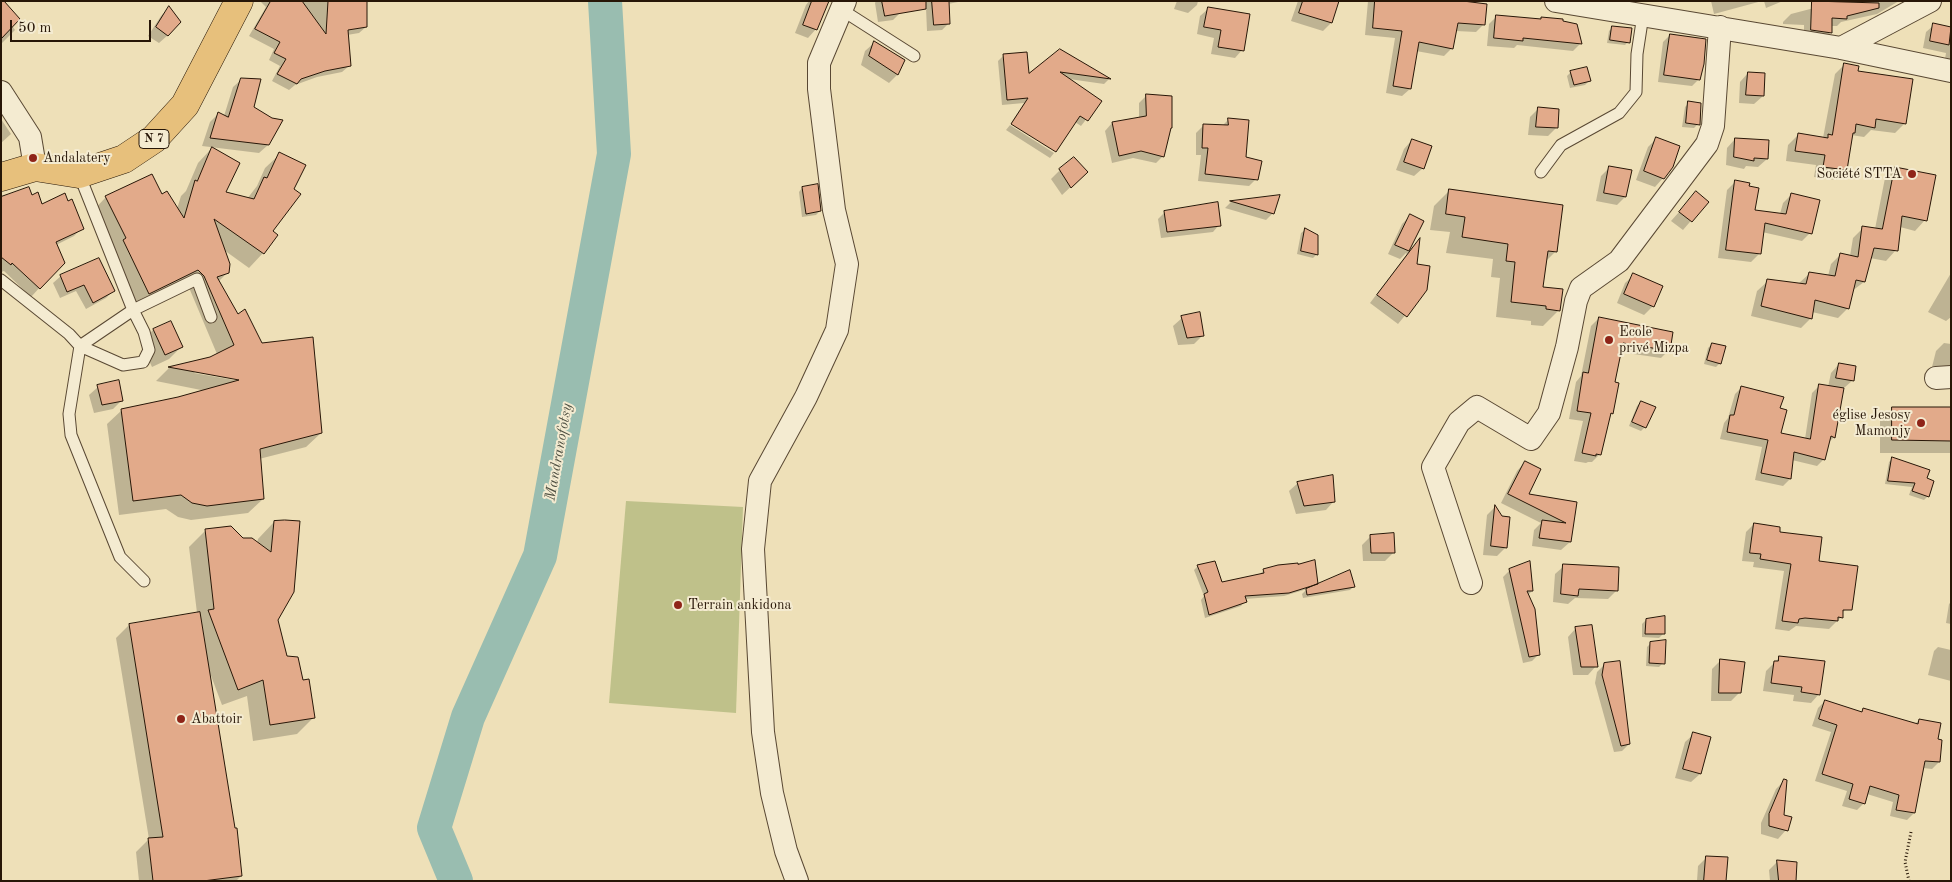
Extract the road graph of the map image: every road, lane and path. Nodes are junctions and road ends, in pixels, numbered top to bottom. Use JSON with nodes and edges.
{"nodes":[{"id":1,"x":239,"y":1,"type":"edge"},
{"id":2,"x":1556,"y":1,"type":"edge"},
{"id":3,"x":1930,"y":1,"type":"edge"},
{"id":4,"x":844,"y":5,"type":"edge"},
{"id":5,"x":1676,"y":11,"type":"edge"},
{"id":6,"x":1643,"y":15,"type":"junction"},
{"id":7,"x":1720,"y":27,"type":"junction"},
{"id":8,"x":1841,"y":48,"type":"junction"},
{"id":9,"x":914,"y":56,"type":"dead end"},
{"id":10,"x":1951,"y":71,"type":"edge"},
{"id":11,"x":1,"y":92,"type":"edge"},
{"id":12,"x":35,"y":168,"type":"junction"},
{"id":13,"x":1541,"y":172,"type":"dead end"},
{"id":14,"x":79,"y":174,"type":"junction"},
{"id":15,"x":1,"y":177,"type":"edge"},
{"id":16,"x":1,"y":280,"type":"edge"},
{"id":17,"x":133,"y":310,"type":"junction"},
{"id":18,"x":211,"y":317,"type":"dead end"},
{"id":19,"x":80,"y":346,"type":"junction"},
{"id":20,"x":144,"y":581,"type":"dead end"},
{"id":21,"x":1471,"y":583,"type":"dead end"},
{"id":22,"x":1911,"y":832,"type":"dead end"},
{"id":23,"x":797,"y":881,"type":"edge"},
{"id":24,"x":1909,"y":881,"type":"edge"}],
"edges":[{"from":1,"to":14,"type":"main road","number":"N 7"},
{"from":2,"to":6,"type":"street"},
{"from":3,"to":8,"type":"street"},
{"from":4,"to":9,"type":"lane"},
{"from":4,"to":23,"type":"street"},
{"from":5,"to":6,"type":"street"},
{"from":5,"to":7,"type":"street"},
{"from":6,"to":13,"type":"lane"},
{"from":7,"to":8,"type":"street"},
{"from":7,"to":21,"type":"street"},
{"from":8,"to":10,"type":"street"},
{"from":11,"to":12,"type":"street"},
{"from":12,"to":14,"type":"main road","number":"N 7"},
{"from":12,"to":15,"type":"main road","number":"N 7"},
{"from":14,"to":17,"type":"lane"},
{"from":16,"to":19,"type":"lane"},
{"from":17,"to":18,"type":"lane"},
{"from":17,"to":19,"type":"lane"},
{"from":17,"to":19,"type":"lane"},
{"from":19,"to":20,"type":"lane"},
{"from":22,"to":24,"type":"path"}]}
